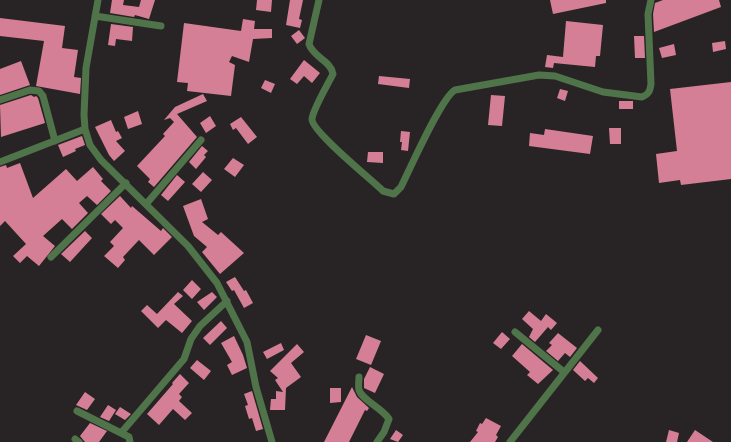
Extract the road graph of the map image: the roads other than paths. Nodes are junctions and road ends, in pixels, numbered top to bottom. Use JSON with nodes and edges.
{"nodes":[{"id":1,"x":98,"y":0,"type":"edge"},
{"id":2,"x":319,"y":0,"type":"edge"},
{"id":3,"x":651,"y":0,"type":"edge"},
{"id":4,"x":95,"y":16,"type":"junction"},
{"id":5,"x":161,"y":26,"type":"dead end"},
{"id":6,"x":0,"y":100,"type":"edge"},
{"id":7,"x":85,"y":129,"type":"junction"},
{"id":8,"x":55,"y":140,"type":"junction"},
{"id":9,"x":201,"y":140,"type":"dead end"},
{"id":10,"x":0,"y":162,"type":"edge"},
{"id":11,"x":126,"y":183,"type":"junction"},
{"id":12,"x":147,"y":203,"type":"junction"},
{"id":13,"x":51,"y":257,"type":"dead end"},
{"id":14,"x":227,"y":301,"type":"junction"},
{"id":15,"x":598,"y":330,"type":"dead end"},
{"id":16,"x":515,"y":332,"type":"dead end"},
{"id":17,"x":564,"y":372,"type":"junction"},
{"id":18,"x":359,"y":377,"type":"dead end"},
{"id":19,"x":77,"y":411,"type":"dead end"},
{"id":20,"x":122,"y":433,"type":"junction"},
{"id":21,"x":130,"y":442,"type":"edge"},
{"id":22,"x":272,"y":442,"type":"edge"},
{"id":23,"x":377,"y":442,"type":"edge"},
{"id":24,"x":510,"y":442,"type":"edge"}],
"edges":[{"from":1,"to":4,"type":"street"},
{"from":2,"to":3,"type":"street"},
{"from":4,"to":5,"type":"street"},
{"from":4,"to":7,"type":"street"},
{"from":6,"to":8,"type":"street"},
{"from":7,"to":8,"type":"street"},
{"from":7,"to":11,"type":"street"},
{"from":8,"to":10,"type":"street"},
{"from":9,"to":12,"type":"street"},
{"from":11,"to":12,"type":"street"},
{"from":11,"to":13,"type":"street"},
{"from":12,"to":14,"type":"street"},
{"from":14,"to":20,"type":"street"},
{"from":14,"to":22,"type":"street"},
{"from":15,"to":17,"type":"street"},
{"from":16,"to":17,"type":"street"},
{"from":17,"to":24,"type":"street"},
{"from":18,"to":23,"type":"street"},
{"from":19,"to":20,"type":"street"},
{"from":20,"to":21,"type":"street"}]}
